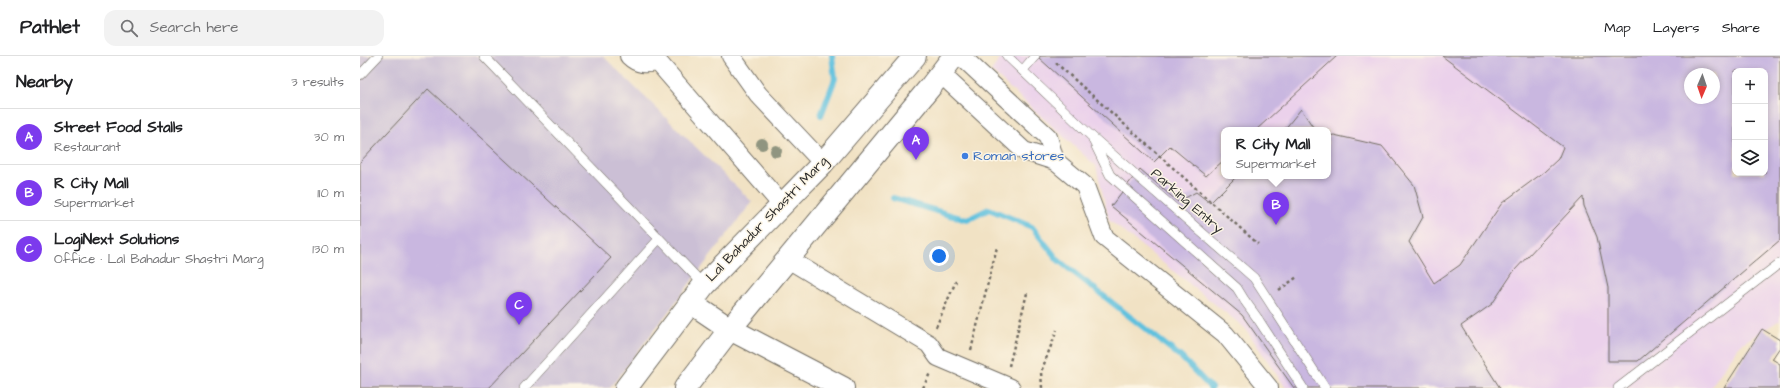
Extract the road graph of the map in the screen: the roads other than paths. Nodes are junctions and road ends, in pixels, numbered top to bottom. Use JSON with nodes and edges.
{"nodes":[{"id":1,"x":378,"y":56,"type":"edge"},
{"id":2,"x":484,"y":56,"type":"edge"},
{"id":3,"x":629,"y":56,"type":"edge"},
{"id":4,"x":731,"y":56,"type":"edge"},
{"id":5,"x":914,"y":56,"type":"edge"},
{"id":6,"x":954,"y":56,"type":"edge"},
{"id":7,"x":961,"y":56,"type":"edge"},
{"id":8,"x":1006,"y":56,"type":"edge"},
{"id":9,"x":1035,"y":56,"type":"edge"},
{"id":10,"x":1023,"y":70,"type":"junction"},
{"id":11,"x":941,"y":74,"type":"junction"},
{"id":12,"x":360,"y":75,"type":"edge"},
{"id":13,"x":1090,"y":135,"type":"junction"},
{"id":14,"x":1055,"y":160,"type":"junction"},
{"id":15,"x":823,"y":163,"type":"junction"},
{"id":16,"x":782,"y":205,"type":"junction"},
{"id":17,"x":659,"y":238,"type":"junction"},
{"id":18,"x":788,"y":259,"type":"junction"},
{"id":19,"x":1780,"y":263,"type":"edge"},
{"id":20,"x":704,"y":285,"type":"junction"},
{"id":21,"x":690,"y":302,"type":"junction"},
{"id":22,"x":730,"y":329,"type":"junction"},
{"id":23,"x":1008,"y":387,"type":"edge"},
{"id":24,"x":524,"y":388,"type":"edge"},
{"id":25,"x":626,"y":388,"type":"edge"},
{"id":26,"x":685,"y":388,"type":"edge"},
{"id":27,"x":843,"y":388,"type":"edge"},
{"id":28,"x":1269,"y":388,"type":"edge"},
{"id":29,"x":1303,"y":388,"type":"edge"},
{"id":30,"x":1325,"y":388,"type":"edge"},
{"id":31,"x":1618,"y":388,"type":"edge"}],
"edges":[{"from":1,"to":12,"type":"lane"},
{"from":2,"to":17,"type":"lane"},
{"from":3,"to":16,"type":"street"},
{"from":4,"to":15,"type":"street"},
{"from":5,"to":15,"type":"main road","name":"Lal Bahadur Shastri Marg"},
{"from":6,"to":11,"type":"main road"},
{"from":7,"to":14,"type":"street"},
{"from":8,"to":10,"type":"lane","name":"Parking Entry"},
{"from":9,"to":10,"type":"lane"},
{"from":10,"to":13,"type":"lane","name":"Parking Entry"},
{"from":11,"to":14,"type":"street"},
{"from":11,"to":18,"type":"main road"},
{"from":13,"to":29,"type":"lane","bridge":true},
{"from":13,"to":30,"type":"lane","name":"Parking Entry"},
{"from":14,"to":28,"type":"street"},
{"from":15,"to":16,"type":"main road","name":"Lal Bahadur Shastri Marg"},
{"from":16,"to":20,"type":"main road","name":"Lal Bahadur Shastri Marg"},
{"from":17,"to":20,"type":"lane"},
{"from":17,"to":24,"type":"lane"},
{"from":18,"to":22,"type":"main road"},
{"from":18,"to":23,"type":"street"},
{"from":19,"to":31,"type":"lane"},
{"from":20,"to":21,"type":"main road","name":"Lal Bahadur Shastri Marg"},
{"from":21,"to":22,"type":"main road"},
{"from":21,"to":25,"type":"main road","name":"Lal Bahadur Shastri Marg"},
{"from":22,"to":26,"type":"main road"},
{"from":22,"to":27,"type":"main road"}]}
